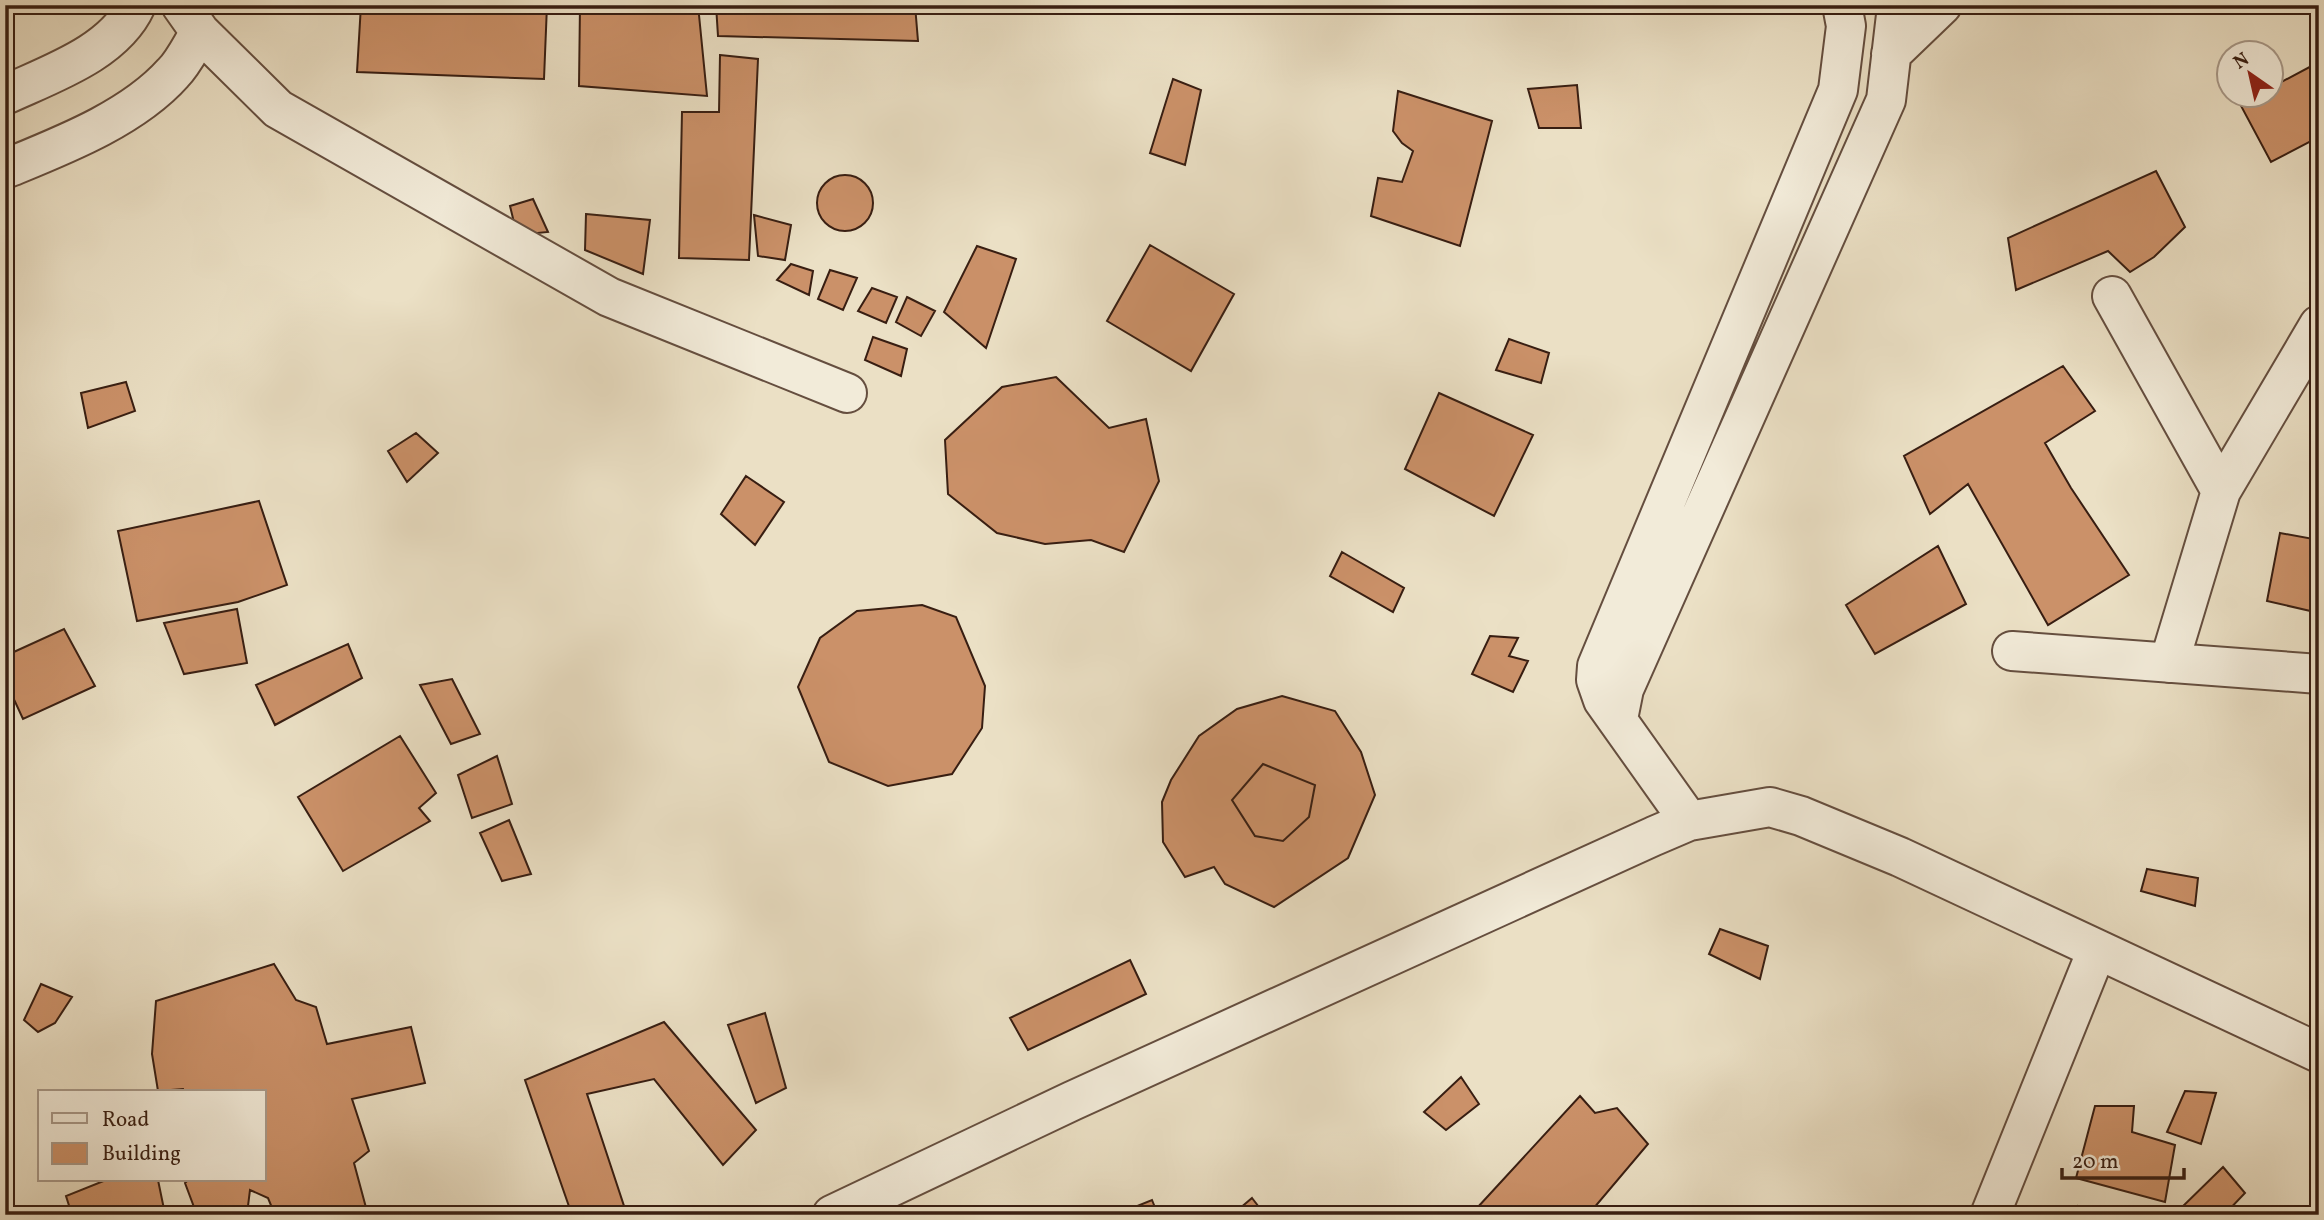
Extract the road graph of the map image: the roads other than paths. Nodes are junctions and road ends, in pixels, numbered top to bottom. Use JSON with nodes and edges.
{"nodes":[{"id":1,"x":136,"y":5,"type":"edge"},
{"id":2,"x":1842,"y":5,"type":"edge"},
{"id":3,"x":1942,"y":5,"type":"edge"},
{"id":4,"x":1899,"y":9,"type":"edge"},
{"id":5,"x":190,"y":19,"type":"edge"},
{"id":6,"x":1891,"y":54,"type":"junction"},
{"id":7,"x":5,"y":95,"type":"edge"},
{"id":8,"x":5,"y":169,"type":"edge"},
{"id":9,"x":2112,"y":296,"type":"dead end"},
{"id":10,"x":2319,"y":325,"type":"edge"},
{"id":11,"x":847,"y":393,"type":"dead end"},
{"id":12,"x":2221,"y":491,"type":"junction"},
{"id":13,"x":2012,"y":651,"type":"dead end"},
{"id":14,"x":2169,"y":663,"type":"junction"},
{"id":15,"x":2319,"y":674,"type":"edge"},
{"id":16,"x":1613,"y":696,"type":"junction"},
{"id":17,"x":1689,"y":821,"type":"junction"},
{"id":18,"x":2097,"y":950,"type":"junction"},
{"id":19,"x":2319,"y":1053,"type":"edge"},
{"id":20,"x":832,"y":1215,"type":"edge"},
{"id":21,"x":1990,"y":1215,"type":"edge"}],
"edges":[{"from":1,"to":7,"type":"street"},
{"from":2,"to":16,"type":"street"},
{"from":3,"to":6,"type":"street"},
{"from":4,"to":6,"type":"street"},
{"from":5,"to":8,"type":"street"},
{"from":5,"to":11,"type":"street"},
{"from":6,"to":16,"type":"street"},
{"from":9,"to":12,"type":"street"},
{"from":10,"to":12,"type":"street"},
{"from":12,"to":14,"type":"street"},
{"from":13,"to":14,"type":"street"},
{"from":14,"to":15,"type":"street"},
{"from":16,"to":17,"type":"street"},
{"from":17,"to":18,"type":"street"},
{"from":17,"to":20,"type":"street"},
{"from":18,"to":19,"type":"street"},
{"from":18,"to":21,"type":"street"}]}
